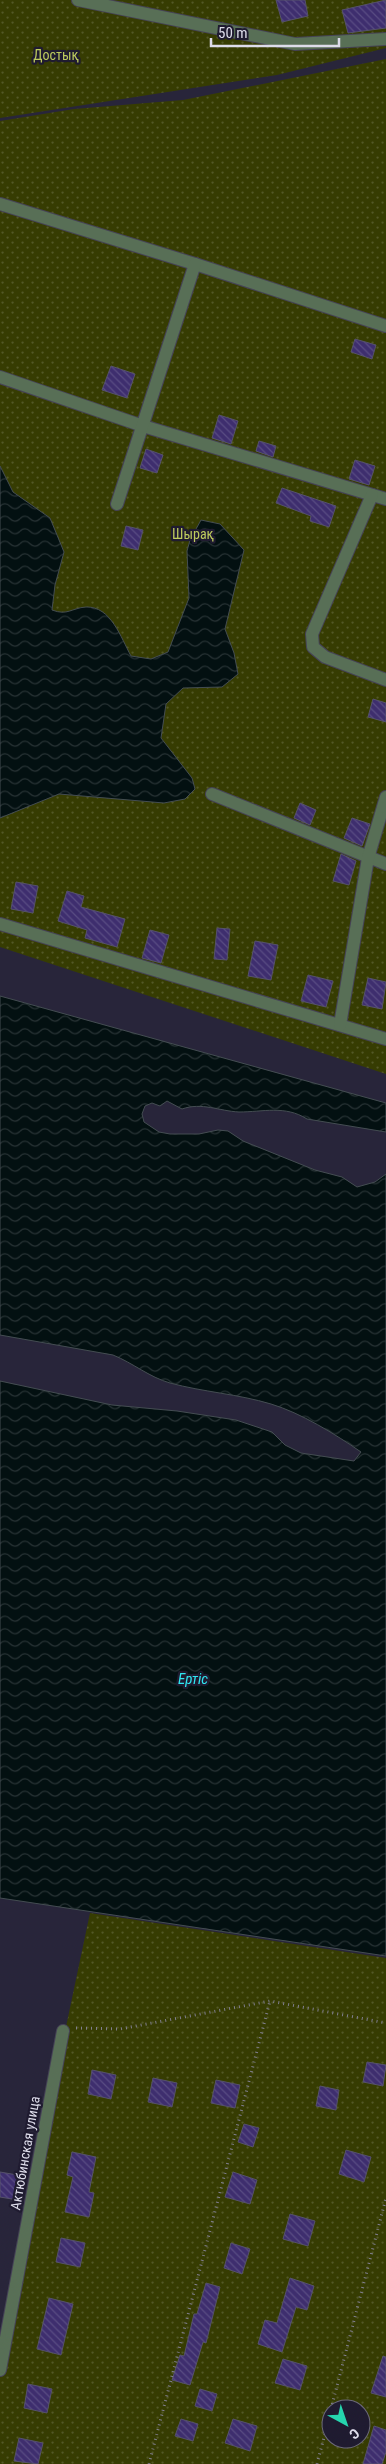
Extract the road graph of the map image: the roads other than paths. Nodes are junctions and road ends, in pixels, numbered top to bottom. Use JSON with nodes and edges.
{"nodes":[{"id":1,"x":78,"y":0,"type":"edge"},
{"id":2,"x":386,"y":39,"type":"edge"},
{"id":3,"x":0,"y":204,"type":"edge"},
{"id":4,"x":194,"y":264,"type":"junction"},
{"id":5,"x":386,"y":326,"type":"edge"},
{"id":6,"x":0,"y":376,"type":"edge"},
{"id":7,"x":143,"y":426,"type":"junction"},
{"id":8,"x":372,"y":495,"type":"junction"},
{"id":9,"x":386,"y":499,"type":"edge"},
{"id":10,"x":116,"y":504,"type":"dead end"},
{"id":11,"x":386,"y":680,"type":"edge"},
{"id":12,"x":212,"y":794,"type":"dead end"},
{"id":13,"x":386,"y":796,"type":"edge"},
{"id":14,"x":368,"y":858,"type":"junction"},
{"id":15,"x":386,"y":864,"type":"edge"},
{"id":16,"x":0,"y":924,"type":"edge"},
{"id":17,"x":340,"y":1025,"type":"junction"},
{"id":18,"x":386,"y":1039,"type":"edge"},
{"id":19,"x":63,"y":2031,"type":"road end"},
{"id":20,"x":0,"y":2370,"type":"edge"}],
"edges":[{"from":1,"to":2,"type":"street"},
{"from":3,"to":4,"type":"street"},
{"from":4,"to":5,"type":"street"},
{"from":4,"to":7,"type":"street"},
{"from":6,"to":7,"type":"street"},
{"from":7,"to":8,"type":"street"},
{"from":7,"to":10,"type":"street"},
{"from":8,"to":9,"type":"street"},
{"from":8,"to":11,"type":"street"},
{"from":12,"to":14,"type":"street"},
{"from":13,"to":14,"type":"street"},
{"from":14,"to":15,"type":"street"},
{"from":14,"to":17,"type":"street"},
{"from":16,"to":17,"type":"street"},
{"from":17,"to":18,"type":"street"},
{"from":19,"to":20,"type":"street","name":"Актюбинская улица"}]}
